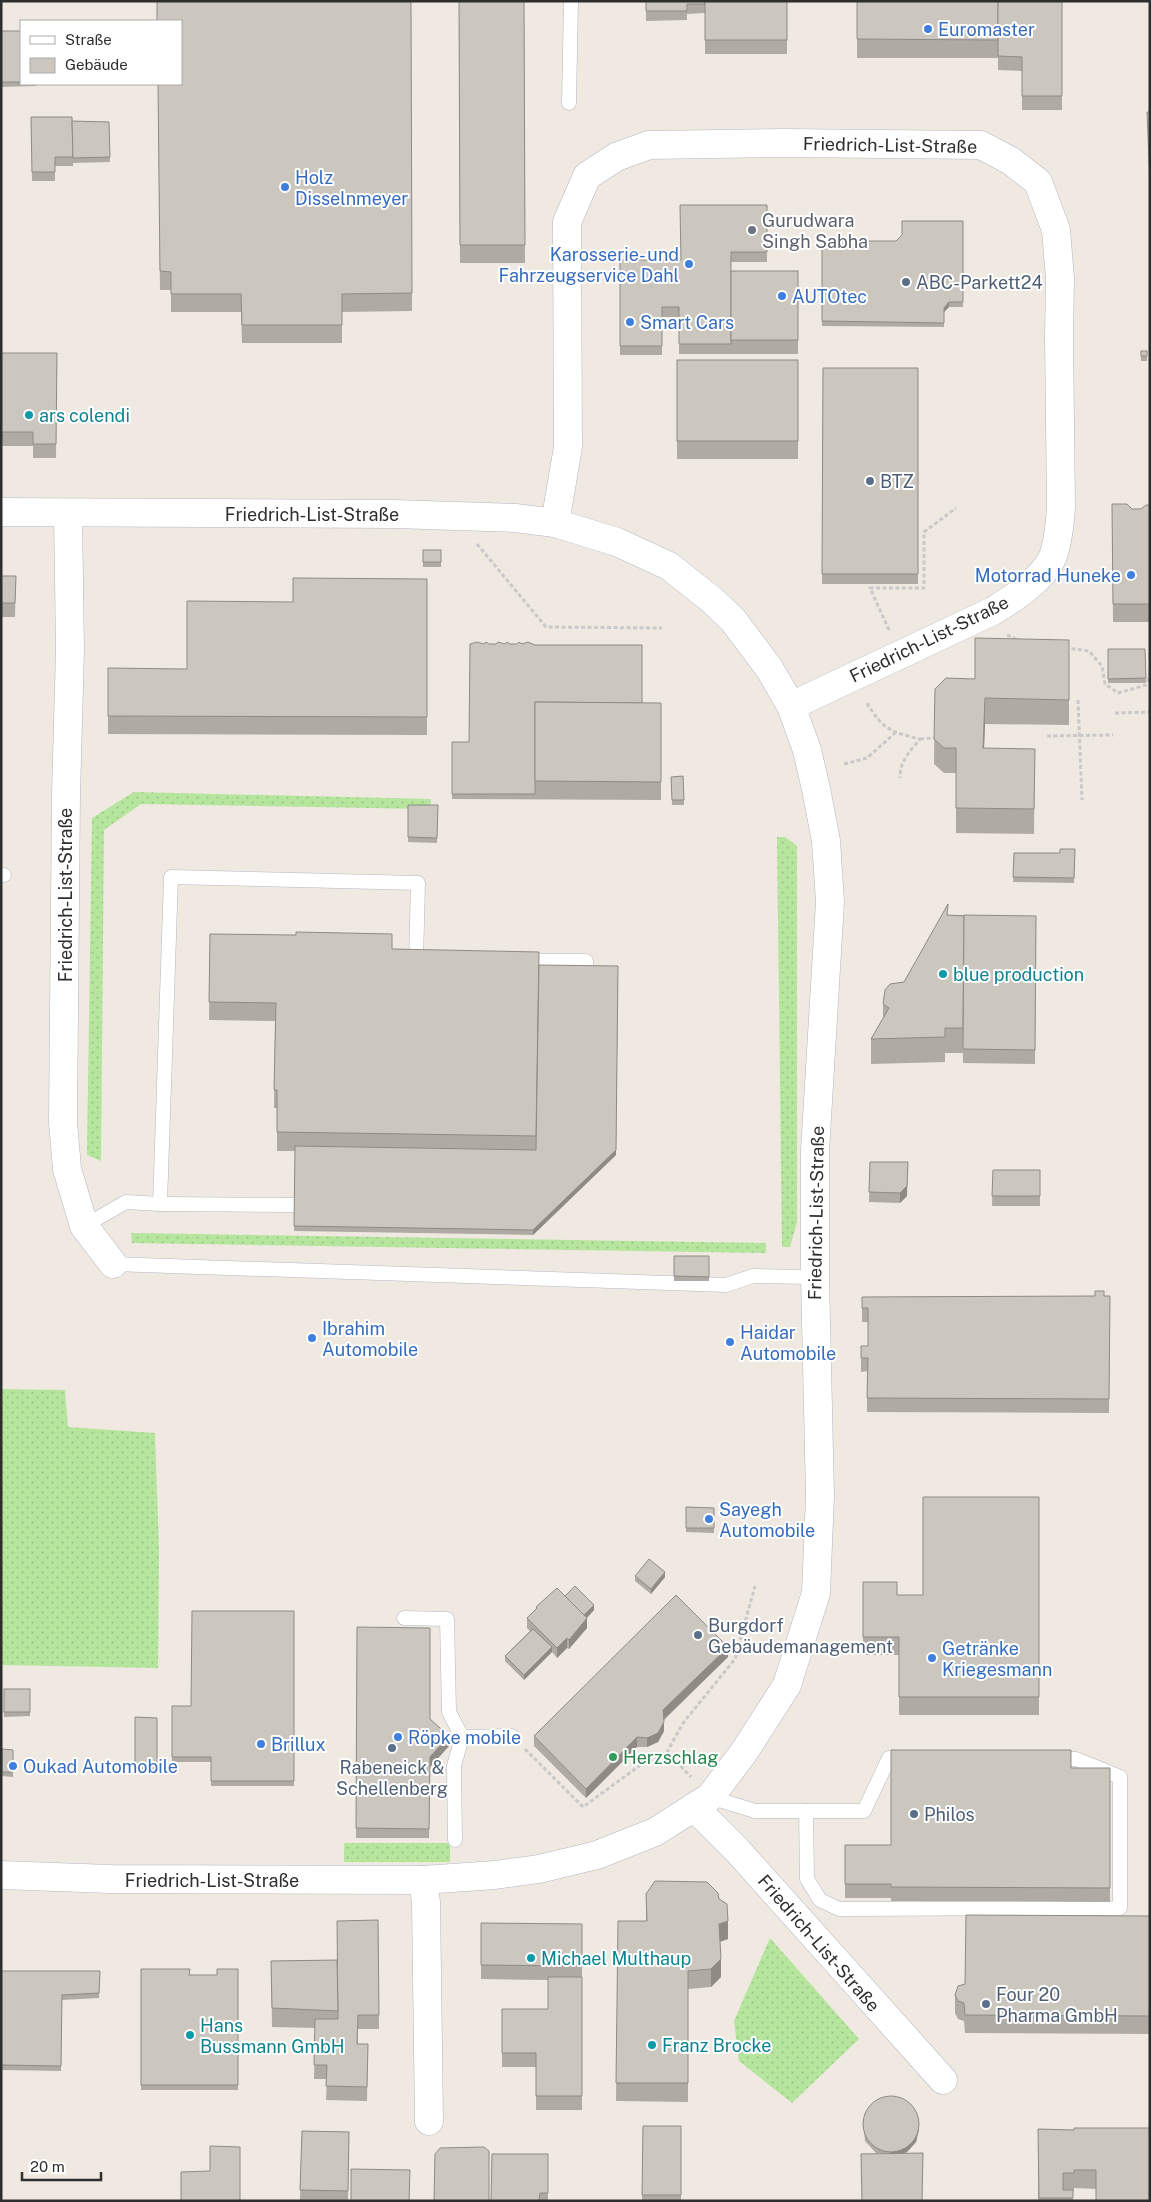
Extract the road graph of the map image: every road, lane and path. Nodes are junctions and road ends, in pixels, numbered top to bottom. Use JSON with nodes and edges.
{"nodes":[{"id":1,"x":571,"y":1,"type":"edge"},
{"id":2,"x":569,"y":103,"type":"dead end"},
{"id":3,"x":956,"y":508,"type":"dead end"},
{"id":4,"x":1,"y":512,"type":"edge"},
{"id":5,"x":68,"y":514,"type":"junction"},
{"id":6,"x":463,"y":516,"type":"junction"},
{"id":7,"x":555,"y":523,"type":"junction"},
{"id":8,"x":993,"y":611,"type":"junction"},
{"id":9,"x":662,"y":628,"type":"dead end"},
{"id":10,"x":891,"y":634,"type":"dead end"},
{"id":11,"x":1022,"y":641,"type":"edge"},
{"id":12,"x":1063,"y":648,"type":"edge"},
{"id":13,"x":1150,"y":673,"type":"edge"},
{"id":14,"x":1078,"y":700,"type":"dead end"},
{"id":15,"x":867,"y":703,"type":"dead end"},
{"id":16,"x":791,"y":706,"type":"junction"},
{"id":17,"x":1150,"y":712,"type":"edge"},
{"id":18,"x":1116,"y":713,"type":"dead end"},
{"id":19,"x":895,"y":733,"type":"junction"},
{"id":20,"x":1113,"y":735,"type":"dead end"},
{"id":21,"x":1048,"y":736,"type":"dead end"},
{"id":22,"x":1079,"y":736,"type":"junction"},
{"id":23,"x":934,"y":738,"type":"edge"},
{"id":24,"x":920,"y":739,"type":"junction"},
{"id":25,"x":844,"y":764,"type":"dead end"},
{"id":26,"x":900,"y":778,"type":"dead end"},
{"id":27,"x":1082,"y":800,"type":"dead end"},
{"id":28,"x":511,"y":961,"type":"edge"},
{"id":29,"x":435,"y":962,"type":"edge"},
{"id":30,"x":586,"y":971,"type":"edge"},
{"id":31,"x":160,"y":1204,"type":"junction"},
{"id":32,"x":294,"y":1205,"type":"edge"},
{"id":33,"x":84,"y":1226,"type":"junction"},
{"id":34,"x":113,"y":1264,"type":"joint"},
{"id":35,"x":815,"y":1277,"type":"junction"},
{"id":36,"x":755,"y":1586,"type":"dead end"},
{"id":37,"x":404,"y":1618,"type":"dead end"},
{"id":38,"x":512,"y":1736,"type":"joint"},
{"id":39,"x":462,"y":1737,"type":"junction"},
{"id":40,"x":667,"y":1752,"type":"junction"},
{"id":41,"x":918,"y":1758,"type":"edge"},
{"id":42,"x":1037,"y":1758,"type":"edge"},
{"id":43,"x":702,"y":1802,"type":"junction"},
{"id":44,"x":806,"y":1811,"type":"junction"},
{"id":45,"x":455,"y":1840,"type":"dead end"},
{"id":46,"x":1,"y":1875,"type":"edge"},
{"id":47,"x":423,"y":1880,"type":"junction"},
{"id":48,"x":943,"y":2080,"type":"dead end"},
{"id":49,"x":429,"y":2121,"type":"dead end"}],
"edges":[{"from":1,"to":2,"type":"lane"},
{"from":3,"to":10,"type":"path"},
{"from":4,"to":5,"type":"street","name":"Friedrich-List-Straße"},
{"from":5,"to":6,"type":"street","name":"Friedrich-List-Straße"},
{"from":5,"to":33,"type":"street","name":"Friedrich-List-Straße"},
{"from":6,"to":7,"type":"street","name":"Friedrich-List-Straße"},
{"from":6,"to":9,"type":"path"},
{"from":7,"to":8,"type":"street","name":"Friedrich-List-Straße"},
{"from":7,"to":16,"type":"street","name":"Friedrich-List-Straße"},
{"from":8,"to":11,"type":"path"},
{"from":8,"to":16,"type":"street","name":"Friedrich-List-Straße"},
{"from":12,"to":13,"type":"path"},
{"from":14,"to":22,"type":"path"},
{"from":15,"to":19,"type":"path"},
{"from":16,"to":35,"type":"street","name":"Friedrich-List-Straße"},
{"from":17,"to":18,"type":"path"},
{"from":19,"to":24,"type":"path"},
{"from":19,"to":25,"type":"path"},
{"from":20,"to":22,"type":"path"},
{"from":21,"to":22,"type":"path"},
{"from":22,"to":27,"type":"path"},
{"from":23,"to":24,"type":"path"},
{"from":24,"to":26,"type":"path"},
{"from":28,"to":30,"type":"lane"},
{"from":29,"to":31,"type":"lane"},
{"from":31,"to":32,"type":"lane"},
{"from":31,"to":33,"type":"lane"},
{"from":33,"to":34,"type":"street","name":"Friedrich-List-Straße"},
{"from":34,"to":35,"type":"lane"},
{"from":35,"to":43,"type":"street","name":"Friedrich-List-Straße"},
{"from":36,"to":40,"type":"path"},
{"from":37,"to":39,"type":"lane"},
{"from":38,"to":39,"type":"lane"},
{"from":38,"to":40,"type":"path"},
{"from":39,"to":45,"type":"lane"},
{"from":40,"to":43,"type":"path"},
{"from":41,"to":44,"type":"lane"},
{"from":42,"to":44,"type":"lane"},
{"from":43,"to":44,"type":"lane"},
{"from":43,"to":47,"type":"street","name":"Friedrich-List-Straße"},
{"from":43,"to":48,"type":"street","name":"Friedrich-List-Straße"},
{"from":46,"to":47,"type":"street","name":"Friedrich-List-Straße"},
{"from":47,"to":49,"type":"street"}]}
